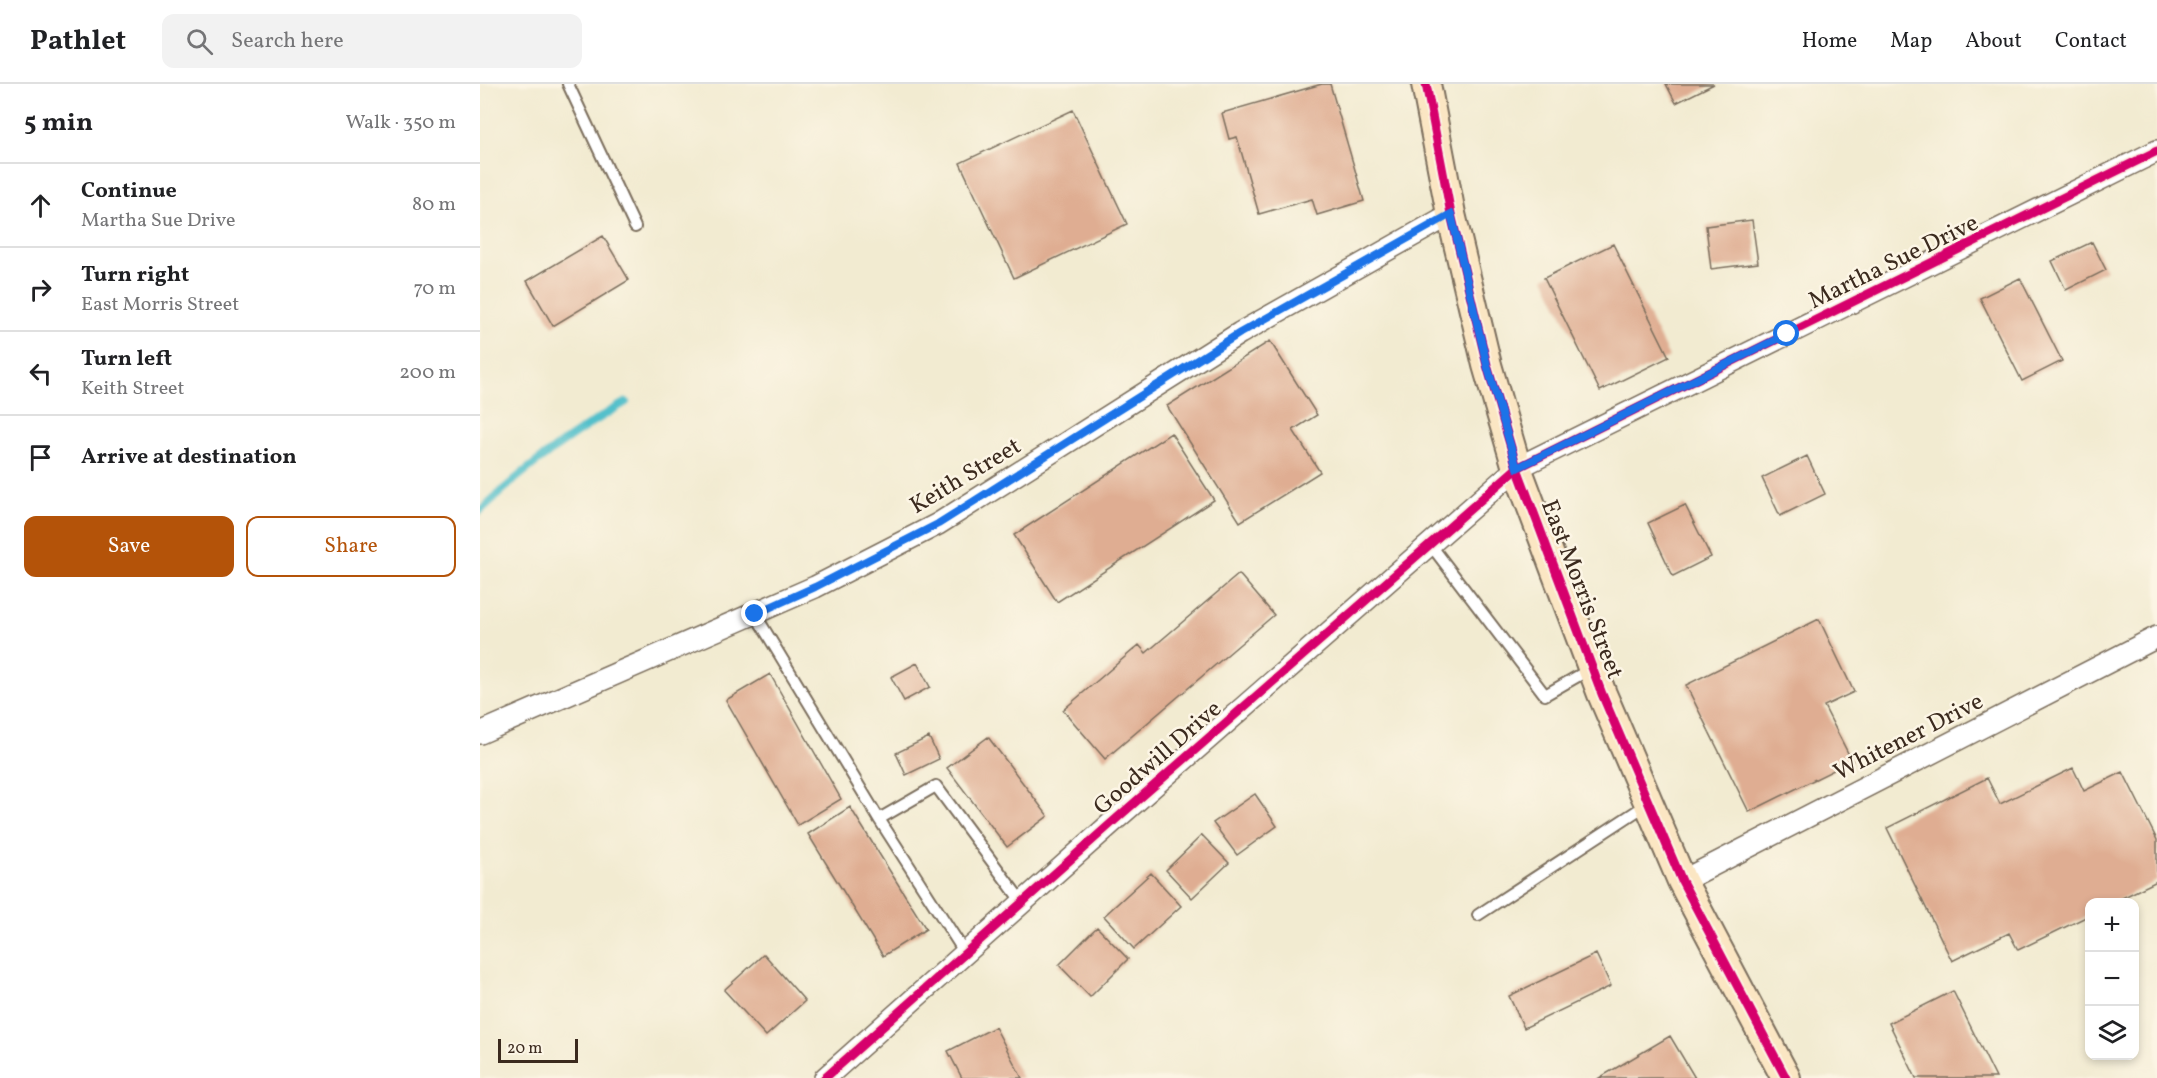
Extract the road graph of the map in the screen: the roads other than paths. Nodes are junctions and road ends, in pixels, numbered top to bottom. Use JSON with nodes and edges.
{"nodes":[{"id":1,"x":568,"y":84,"type":"edge"},
{"id":2,"x":1426,"y":84,"type":"edge"},
{"id":3,"x":2157,"y":151,"type":"edge"},
{"id":4,"x":1451,"y":214,"type":"junction"},
{"id":5,"x":635,"y":227,"type":"dead end"},
{"id":6,"x":1517,"y":468,"type":"junction"},
{"id":7,"x":1430,"y":544,"type":"junction"},
{"id":8,"x":755,"y":614,"type":"junction"},
{"id":9,"x":2157,"y":637,"type":"edge"},
{"id":10,"x":1592,"y":668,"type":"junction"},
{"id":11,"x":480,"y":733,"type":"edge"},
{"id":12,"x":1649,"y":803,"type":"junction"},
{"id":13,"x":879,"y":819,"type":"junction"},
{"id":14,"x":1682,"y":880,"type":"junction"},
{"id":15,"x":1022,"y":902,"type":"junction"},
{"id":16,"x":1478,"y":915,"type":"dead end"},
{"id":17,"x":964,"y":953,"type":"junction"},
{"id":18,"x":825,"y":1078,"type":"edge"},
{"id":19,"x":1786,"y":1078,"type":"edge"}],
"edges":[{"from":1,"to":5,"type":"lane"},
{"from":2,"to":4,"type":"main road","name":"East Morris Street"},
{"from":3,"to":6,"type":"street","name":"Martha Sue Drive"},
{"from":4,"to":6,"type":"main road","name":"East Morris Street"},
{"from":4,"to":8,"type":"street","name":"Keith Street"},
{"from":6,"to":7,"type":"street","name":"Goodwill Drive"},
{"from":6,"to":10,"type":"main road","name":"East Morris Street"},
{"from":7,"to":10,"type":"lane"},
{"from":7,"to":15,"type":"street","name":"Goodwill Drive"},
{"from":8,"to":11,"type":"street","name":"Keith Street"},
{"from":8,"to":13,"type":"lane"},
{"from":9,"to":14,"type":"street","name":"Whitener Drive"},
{"from":10,"to":12,"type":"main road","name":"East Morris Street"},
{"from":12,"to":14,"type":"main road","name":"East Morris Street"},
{"from":12,"to":16,"type":"lane"},
{"from":13,"to":15,"type":"lane"},
{"from":13,"to":17,"type":"lane"},
{"from":14,"to":19,"type":"main road","name":"East Morris Street"},
{"from":15,"to":17,"type":"street","name":"Goodwill Drive"},
{"from":17,"to":18,"type":"street","name":"Goodwill Drive"}]}
